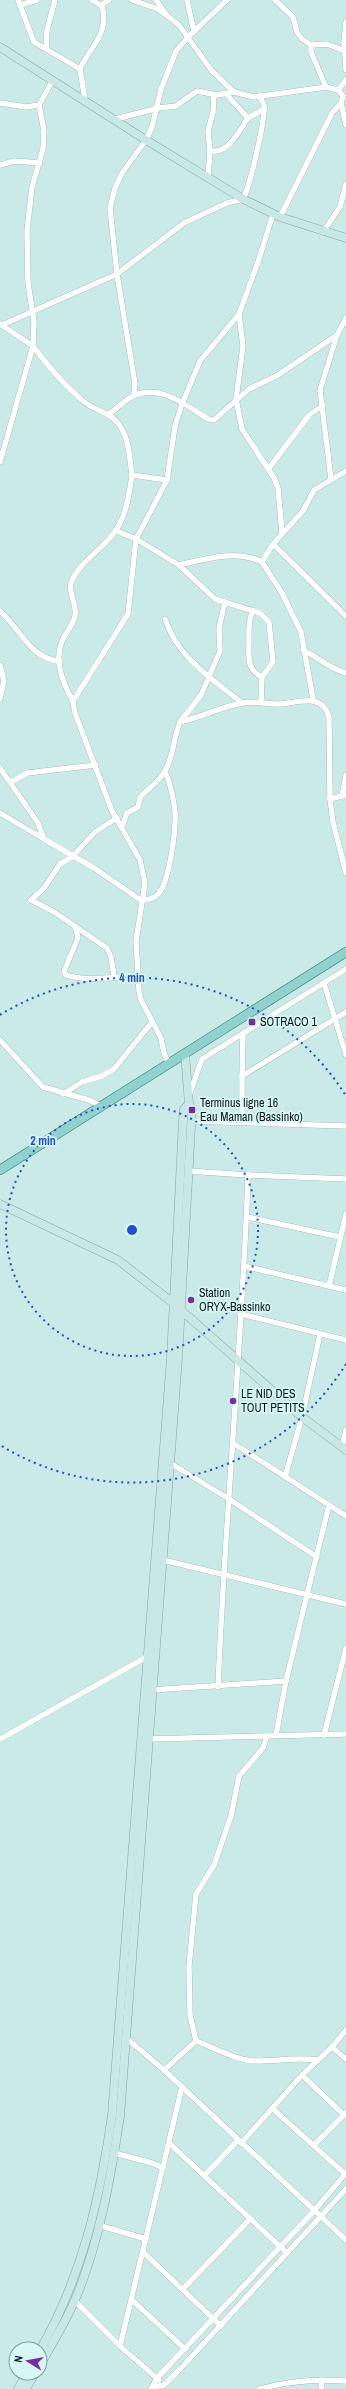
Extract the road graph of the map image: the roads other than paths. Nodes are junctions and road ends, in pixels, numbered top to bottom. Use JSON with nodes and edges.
{"nodes":[{"id":1,"x":37,"y":0,"type":"edge"},
{"id":2,"x":55,"y":0,"type":"edge"},
{"id":3,"x":92,"y":0,"type":"edge"},
{"id":4,"x":109,"y":0,"type":"edge"},
{"id":5,"x":132,"y":0,"type":"edge"},
{"id":6,"x":156,"y":0,"type":"edge"},
{"id":7,"x":186,"y":0,"type":"edge"},
{"id":8,"x":227,"y":0,"type":"edge"},
{"id":9,"x":275,"y":0,"type":"edge"},
{"id":10,"x":19,"y":2,"type":"edge"},
{"id":11,"x":101,"y":5,"type":"junction"},
{"id":12,"x":166,"y":14,"type":"junction"},
{"id":13,"x":346,"y":22,"type":"edge"},
{"id":14,"x":194,"y":32,"type":"junction"},
{"id":15,"x":188,"y":36,"type":"junction"},
{"id":16,"x":311,"y":44,"type":"junction"},
{"id":17,"x":0,"y":47,"type":"edge"},
{"id":18,"x":46,"y":49,"type":"junction"},
{"id":19,"x":345,"y":51,"type":"junction"},
{"id":20,"x":346,"y":60,"type":"edge"},
{"id":21,"x":80,"y":69,"type":"junction"},
{"id":22,"x":346,"y":70,"type":"edge"},
{"id":23,"x":53,"y":80,"type":"junction"},
{"id":24,"x":346,"y":80,"type":"edge"},
{"id":25,"x":326,"y":87,"type":"junction"},
{"id":26,"x":338,"y":90,"type":"junction"},
{"id":27,"x":234,"y":92,"type":"junction"},
{"id":28,"x":214,"y":94,"type":"junction"},
{"id":29,"x":227,"y":95,"type":"junction"},
{"id":30,"x":259,"y":96,"type":"junction"},
{"id":31,"x":345,"y":97,"type":"edge"},
{"id":32,"x":85,"y":100,"type":"junction"},
{"id":33,"x":0,"y":103,"type":"edge"},
{"id":34,"x":341,"y":103,"type":"junction"},
{"id":35,"x":39,"y":105,"type":"junction"},
{"id":36,"x":158,"y":108,"type":"junction"},
{"id":37,"x":264,"y":109,"type":"junction"},
{"id":38,"x":248,"y":118,"type":"junction"},
{"id":39,"x":116,"y":120,"type":"junction"},
{"id":40,"x":346,"y":125,"type":"edge"},
{"id":41,"x":146,"y":140,"type":"junction"},
{"id":42,"x":210,"y":151,"type":"junction"},
{"id":43,"x":40,"y":162,"type":"junction"},
{"id":44,"x":0,"y":165,"type":"edge"},
{"id":45,"x":208,"y":177,"type":"junction"},
{"id":46,"x":346,"y":184,"type":"edge"},
{"id":47,"x":243,"y":199,"type":"junction"},
{"id":48,"x":277,"y":215,"type":"junction"},
{"id":49,"x":323,"y":232,"type":"junction"},
{"id":50,"x":346,"y":238,"type":"edge"},
{"id":51,"x":117,"y":274,"type":"junction"},
{"id":52,"x":32,"y":312,"type":"junction"},
{"id":53,"x":238,"y":314,"type":"junction"},
{"id":54,"x":346,"y":318,"type":"edge"},
{"id":55,"x":1,"y":325,"type":"edge"},
{"id":56,"x":337,"y":335,"type":"junction"},
{"id":57,"x":32,"y":346,"type":"junction"},
{"id":58,"x":134,"y":395,"type":"junction"},
{"id":59,"x":236,"y":399,"type":"junction"},
{"id":60,"x":182,"y":404,"type":"junction"},
{"id":61,"x":323,"y":406,"type":"junction"},
{"id":62,"x":108,"y":415,"type":"junction"},
{"id":63,"x":0,"y":462,"type":"edge"},
{"id":64,"x":269,"y":468,"type":"junction"},
{"id":65,"x":346,"y":472,"type":"edge"},
{"id":66,"x":132,"y":475,"type":"junction"},
{"id":67,"x":330,"y":479,"type":"junction"},
{"id":68,"x":167,"y":480,"type":"junction"},
{"id":69,"x":116,"y":531,"type":"junction"},
{"id":70,"x":282,"y":533,"type":"junction"},
{"id":71,"x":136,"y":539,"type":"junction"},
{"id":72,"x":273,"y":544,"type":"junction"},
{"id":73,"x":262,"y":562,"type":"junction"},
{"id":74,"x":179,"y":565,"type":"junction"},
{"id":75,"x":225,"y":602,"type":"junction"},
{"id":76,"x":253,"y":610,"type":"junction"},
{"id":77,"x":0,"y":611,"type":"edge"},
{"id":78,"x":346,"y":616,"type":"edge"},
{"id":79,"x":165,"y":620,"type":"dead end"},
{"id":80,"x":303,"y":650,"type":"junction"},
{"id":81,"x":59,"y":661,"type":"junction"},
{"id":82,"x":0,"y":665,"type":"edge"},
{"id":83,"x":346,"y":673,"type":"edge"},
{"id":84,"x":208,"y":675,"type":"junction"},
{"id":85,"x":262,"y":677,"type":"junction"},
{"id":86,"x":0,"y":699,"type":"edge"},
{"id":87,"x":313,"y":699,"type":"junction"},
{"id":88,"x":72,"y":701,"type":"junction"},
{"id":89,"x":261,"y":702,"type":"junction"},
{"id":90,"x":242,"y":703,"type":"junction"},
{"id":91,"x":180,"y":722,"type":"junction"},
{"id":92,"x":96,"y":765,"type":"junction"},
{"id":93,"x":0,"y":768,"type":"edge"},
{"id":94,"x":165,"y":772,"type":"junction"},
{"id":95,"x":346,"y":775,"type":"edge"},
{"id":96,"x":11,"y":782,"type":"junction"},
{"id":97,"x":344,"y":796,"type":"edge"},
{"id":98,"x":330,"y":798,"type":"junction"},
{"id":99,"x":0,"y":813,"type":"edge"},
{"id":100,"x":117,"y":818,"type":"junction"},
{"id":101,"x":122,"y":826,"type":"junction"},
{"id":102,"x":44,"y":839,"type":"junction"},
{"id":103,"x":72,"y":857,"type":"junction"},
{"id":104,"x":346,"y":873,"type":"edge"},
{"id":105,"x":142,"y":901,"type":"junction"},
{"id":106,"x":76,"y":928,"type":"junction"},
{"id":107,"x":346,"y":952,"type":"edge"},
{"id":108,"x":346,"y":969,"type":"edge"},
{"id":109,"x":114,"y":976,"type":"junction"},
{"id":110,"x":138,"y":977,"type":"junction"},
{"id":111,"x":324,"y":983,"type":"junction"},
{"id":112,"x":346,"y":1012,"type":"edge"},
{"id":113,"x":334,"y":1019,"type":"junction"},
{"id":114,"x":152,"y":1022,"type":"junction"},
{"id":115,"x":243,"y":1033,"type":"junction"},
{"id":116,"x":0,"y":1040,"type":"edge"},
{"id":117,"x":185,"y":1054,"type":"junction"},
{"id":118,"x":346,"y":1055,"type":"edge"},
{"id":119,"x":169,"y":1065,"type":"junction"},
{"id":120,"x":242,"y":1076,"type":"junction"},
{"id":121,"x":63,"y":1094,"type":"junction"},
{"id":122,"x":188,"y":1101,"type":"junction"},
{"id":123,"x":103,"y":1107,"type":"junction"},
{"id":124,"x":191,"y":1121,"type":"junction"},
{"id":125,"x":242,"y":1122,"type":"junction"},
{"id":126,"x":346,"y":1126,"type":"edge"},
{"id":127,"x":0,"y":1170,"type":"edge"},
{"id":128,"x":188,"y":1171,"type":"junction"},
{"id":129,"x":248,"y":1175,"type":"junction"},
{"id":130,"x":346,"y":1179,"type":"edge"},
{"id":131,"x":0,"y":1204,"type":"edge"},
{"id":132,"x":346,"y":1214,"type":"edge"},
{"id":133,"x":247,"y":1217,"type":"junction"},
{"id":134,"x":340,"y":1237,"type":"junction"},
{"id":135,"x":244,"y":1266,"type":"junction"},
{"id":136,"x":329,"y":1286,"type":"junction"},
{"id":137,"x":346,"y":1290,"type":"edge"},
{"id":138,"x":173,"y":1303,"type":"junction"},
{"id":139,"x":180,"y":1309,"type":"junction"},
{"id":140,"x":241,"y":1314,"type":"junction"},
{"id":141,"x":320,"y":1334,"type":"junction"},
{"id":142,"x":346,"y":1340,"type":"edge"},
{"id":143,"x":238,"y":1362,"type":"junction"},
{"id":144,"x":302,"y":1417,"type":"junction"},
{"id":145,"x":346,"y":1430,"type":"edge"},
{"id":146,"x":233,"y":1443,"type":"junction"},
{"id":147,"x":344,"y":1448,"type":"edge"},
{"id":148,"x":170,"y":1463,"type":"junction"},
{"id":149,"x":285,"y":1477,"type":"junction"},
{"id":150,"x":229,"y":1499,"type":"junction"},
{"id":151,"x":329,"y":1505,"type":"junction"},
{"id":152,"x":346,"y":1516,"type":"edge"},
{"id":153,"x":317,"y":1557,"type":"junction"},
{"id":154,"x":162,"y":1560,"type":"junction"},
{"id":155,"x":223,"y":1575,"type":"junction"},
{"id":156,"x":307,"y":1595,"type":"junction"},
{"id":157,"x":346,"y":1604,"type":"edge"},
{"id":158,"x":346,"y":1648,"type":"edge"},
{"id":159,"x":154,"y":1652,"type":"junction"},
{"id":160,"x":146,"y":1656,"type":"junction"},
{"id":161,"x":286,"y":1680,"type":"junction"},
{"id":162,"x":218,"y":1687,"type":"junction"},
{"id":163,"x":151,"y":1690,"type":"junction"},
{"id":164,"x":346,"y":1734,"type":"edge"},
{"id":165,"x":276,"y":1735,"type":"junction"},
{"id":166,"x":324,"y":1735,"type":"junction"},
{"id":167,"x":267,"y":1736,"type":"junction"},
{"id":168,"x":0,"y":1739,"type":"edge"},
{"id":169,"x":148,"y":1739,"type":"junction"},
{"id":170,"x":346,"y":2030,"type":"edge"},
{"id":171,"x":122,"y":2037,"type":"junction"},
{"id":172,"x":196,"y":2041,"type":"junction"},
{"id":173,"x":332,"y":2047,"type":"junction"},
{"id":174,"x":346,"y":2059,"type":"edge"},
{"id":175,"x":318,"y":2060,"type":"junction"},
{"id":176,"x":164,"y":2070,"type":"junction"},
{"id":177,"x":302,"y":2075,"type":"junction"},
{"id":178,"x":182,"y":2087,"type":"junction"},
{"id":179,"x":272,"y":2108,"type":"junction"},
{"id":180,"x":345,"y":2114,"type":"edge"},
{"id":181,"x":240,"y":2142,"type":"junction"},
{"id":182,"x":169,"y":2143,"type":"junction"},
{"id":183,"x":314,"y":2145,"type":"junction"},
{"id":184,"x":114,"y":2153,"type":"junction"},
{"id":185,"x":163,"y":2168,"type":"junction"},
{"id":186,"x":346,"y":2174,"type":"edge"},
{"id":187,"x":204,"y":2176,"type":"junction"},
{"id":188,"x":346,"y":2189,"type":"edge"},
{"id":189,"x":314,"y":2211,"type":"junction"},
{"id":190,"x":322,"y":2216,"type":"junction"},
{"id":191,"x":250,"y":2219,"type":"junction"},
{"id":192,"x":98,"y":2225,"type":"junction"},
{"id":193,"x":146,"y":2239,"type":"junction"},
{"id":194,"x":346,"y":2240,"type":"edge"},
{"id":195,"x":281,"y":2247,"type":"junction"},
{"id":196,"x":143,"y":2252,"type":"junction"},
{"id":197,"x":287,"y":2253,"type":"junction"},
{"id":198,"x":183,"y":2289,"type":"junction"},
{"id":199,"x":75,"y":2300,"type":"junction"},
{"id":200,"x":132,"y":2300,"type":"junction"},
{"id":201,"x":213,"y":2318,"type":"junction"},
{"id":202,"x":221,"y":2326,"type":"junction"},
{"id":203,"x":45,"y":2341,"type":"edge"},
{"id":204,"x":120,"y":2346,"type":"junction"},
{"id":205,"x":185,"y":2349,"type":"junction"},
{"id":206,"x":48,"y":2350,"type":"edge"},
{"id":207,"x":157,"y":2378,"type":"junction"},
{"id":208,"x":322,"y":2380,"type":"junction"},
{"id":209,"x":346,"y":2382,"type":"edge"},
{"id":210,"x":164,"y":2385,"type":"junction"},
{"id":211,"x":152,"y":2388,"type":"edge"},
{"id":212,"x":260,"y":2389,"type":"edge"},
{"id":213,"x":321,"y":2389,"type":"edge"}],
"edges":[{"from":1,"to":10,"type":"street"},
{"from":2,"to":18,"type":"street"},
{"from":3,"to":11,"type":"street"},
{"from":4,"to":11,"type":"street"},
{"from":5,"to":12,"type":"street"},
{"from":6,"to":12,"type":"street"},
{"from":7,"to":14,"type":"street"},
{"from":8,"to":14,"type":"street"},
{"from":9,"to":16,"type":"street"},
{"from":10,"to":18,"type":"street"},
{"from":11,"to":21,"type":"street"},
{"from":12,"to":15,"type":"street"},
{"from":13,"to":19,"type":"street"},
{"from":14,"to":15,"type":"street"},
{"from":15,"to":27,"type":"street"},
{"from":15,"to":36,"type":"street"},
{"from":16,"to":19,"type":"street"},
{"from":16,"to":25,"type":"street"},
{"from":17,"to":23,"type":"street"},
{"from":18,"to":21,"type":"street"},
{"from":19,"to":20,"type":"street"},
{"from":20,"to":22,"type":"street"},
{"from":21,"to":32,"type":"street"},
{"from":23,"to":32,"type":"street"},
{"from":23,"to":35,"type":"street"},
{"from":24,"to":26,"type":"street"},
{"from":25,"to":26,"type":"street"},
{"from":25,"to":30,"type":"street"},
{"from":26,"to":31,"type":"street"},
{"from":27,"to":29,"type":"street"},
{"from":27,"to":30,"type":"street"},
{"from":28,"to":29,"type":"street"},
{"from":28,"to":36,"type":"street"},
{"from":28,"to":42,"type":"street"},
{"from":29,"to":38,"type":"street"},
{"from":30,"to":37,"type":"street"},
{"from":31,"to":34,"type":"street"},
{"from":32,"to":39,"type":"street"},
{"from":33,"to":35,"type":"street"},
{"from":34,"to":40,"type":"street"},
{"from":34,"to":48,"type":"street"},
{"from":35,"to":43,"type":"street"},
{"from":36,"to":39,"type":"street"},
{"from":36,"to":41,"type":"street"},
{"from":37,"to":38,"type":"street"},
{"from":37,"to":47,"type":"street"},
{"from":38,"to":42,"type":"street"},
{"from":39,"to":41,"type":"street"},
{"from":41,"to":45,"type":"street"},
{"from":41,"to":51,"type":"street"},
{"from":42,"to":45,"type":"street"},
{"from":43,"to":44,"type":"street"},
{"from":43,"to":52,"type":"street"},
{"from":45,"to":47,"type":"street"},
{"from":46,"to":49,"type":"street"},
{"from":47,"to":48,"type":"street"},
{"from":47,"to":51,"type":"street"},
{"from":48,"to":49,"type":"street"},
{"from":48,"to":53,"type":"street"},
{"from":49,"to":50,"type":"street"},
{"from":51,"to":52,"type":"street"},
{"from":51,"to":58,"type":"street"},
{"from":52,"to":55,"type":"street"},
{"from":52,"to":57,"type":"street"},
{"from":53,"to":59,"type":"street"},
{"from":53,"to":60,"type":"street"},
{"from":54,"to":56,"type":"street"},
{"from":55,"to":57,"type":"street"},
{"from":56,"to":59,"type":"street"},
{"from":56,"to":61,"type":"street"},
{"from":57,"to":62,"type":"street"},
{"from":57,"to":63,"type":"street"},
{"from":58,"to":60,"type":"street"},
{"from":58,"to":62,"type":"street"},
{"from":59,"to":60,"type":"street"},
{"from":59,"to":64,"type":"street"},
{"from":60,"to":68,"type":"street"},
{"from":61,"to":64,"type":"street"},
{"from":61,"to":67,"type":"street"},
{"from":62,"to":66,"type":"street"},
{"from":64,"to":70,"type":"street"},
{"from":65,"to":67,"type":"street"},
{"from":66,"to":68,"type":"street"},
{"from":66,"to":69,"type":"street"},
{"from":67,"to":70,"type":"street"},
{"from":68,"to":71,"type":"street"},
{"from":69,"to":71,"type":"street"},
{"from":69,"to":81,"type":"street"},
{"from":70,"to":72,"type":"street"},
{"from":71,"to":74,"type":"street"},
{"from":71,"to":88,"type":"street"},
{"from":72,"to":73,"type":"street"},
{"from":72,"to":78,"type":"street"},
{"from":73,"to":74,"type":"street"},
{"from":73,"to":80,"type":"street"},
{"from":74,"to":75,"type":"street"},
{"from":75,"to":76,"type":"street"},
{"from":75,"to":84,"type":"street"},
{"from":76,"to":85,"type":"street"},
{"from":76,"to":85,"type":"street"},
{"from":77,"to":81,"type":"street"},
{"from":79,"to":84,"type":"street"},
{"from":80,"to":83,"type":"street"},
{"from":80,"to":87,"type":"street"},
{"from":81,"to":88,"type":"street"},
{"from":82,"to":86,"type":"street"},
{"from":84,"to":90,"type":"street"},
{"from":84,"to":91,"type":"street"},
{"from":85,"to":89,"type":"street"},
{"from":87,"to":89,"type":"street"},
{"from":87,"to":98,"type":"street"},
{"from":88,"to":92,"type":"street"},
{"from":89,"to":90,"type":"street"},
{"from":90,"to":91,"type":"street"},
{"from":91,"to":94,"type":"street"},
{"from":92,"to":96,"type":"street"},
{"from":92,"to":100,"type":"street"},
{"from":93,"to":96,"type":"street"},
{"from":94,"to":101,"type":"street"},
{"from":94,"to":105,"type":"street"},
{"from":95,"to":97,"type":"street"},
{"from":96,"to":102,"type":"street"},
{"from":97,"to":98,"type":"street"},
{"from":98,"to":104,"type":"street"},
{"from":99,"to":102,"type":"street"},
{"from":100,"to":101,"type":"street"},
{"from":100,"to":103,"type":"street"},
{"from":101,"to":105,"type":"street"},
{"from":102,"to":103,"type":"street"},
{"from":103,"to":105,"type":"street"},
{"from":103,"to":106,"type":"street"},
{"from":105,"to":110,"type":"street"},
{"from":106,"to":109,"type":"street"},
{"from":106,"to":109,"type":"street"},
{"from":107,"to":117,"type":"main road"},
{"from":108,"to":111,"type":"street"},
{"from":109,"to":110,"type":"street"},
{"from":110,"to":114,"type":"street"},
{"from":111,"to":113,"type":"street"},
{"from":111,"to":115,"type":"street"},
{"from":112,"to":113,"type":"street"},
{"from":113,"to":118,"type":"street"},
{"from":113,"to":120,"type":"street"},
{"from":114,"to":119,"type":"street"},
{"from":114,"to":121,"type":"street"},
{"from":115,"to":120,"type":"street"},
{"from":115,"to":122,"type":"street"},
{"from":116,"to":121,"type":"street"},
{"from":117,"to":119,"type":"main road"},
{"from":117,"to":122,"type":"street"},
{"from":119,"to":123,"type":"main road"},
{"from":120,"to":125,"type":"street"},
{"from":121,"to":123,"type":"street"},
{"from":122,"to":124,"type":"street"},
{"from":122,"to":138,"type":"street"},
{"from":123,"to":127,"type":"main road"},
{"from":124,"to":125,"type":"street"},
{"from":124,"to":128,"type":"street"},
{"from":125,"to":126,"type":"street"},
{"from":128,"to":129,"type":"street"},
{"from":128,"to":139,"type":"street"},
{"from":129,"to":130,"type":"street"},
{"from":129,"to":133,"type":"street"},
{"from":131,"to":138,"type":"street"},
{"from":132,"to":134,"type":"street"},
{"from":133,"to":134,"type":"street"},
{"from":133,"to":135,"type":"street"},
{"from":134,"to":136,"type":"street"},
{"from":135,"to":136,"type":"street"},
{"from":135,"to":140,"type":"street"},
{"from":136,"to":137,"type":"street"},
{"from":138,"to":139,"type":"street"},
{"from":138,"to":160,"type":"street"},
{"from":139,"to":143,"type":"street"},
{"from":139,"to":148,"type":"street"},
{"from":140,"to":141,"type":"street"},
{"from":140,"to":143,"type":"street"},
{"from":141,"to":142,"type":"street"},
{"from":141,"to":144,"type":"street"},
{"from":143,"to":144,"type":"street"},
{"from":143,"to":146,"type":"street"},
{"from":144,"to":147,"type":"street"},
{"from":144,"to":149,"type":"street"},
{"from":145,"to":147,"type":"street"},
{"from":146,"to":149,"type":"street"},
{"from":146,"to":150,"type":"street"},
{"from":148,"to":150,"type":"street"},
{"from":148,"to":154,"type":"street"},
{"from":149,"to":151,"type":"street"},
{"from":150,"to":153,"type":"street"},
{"from":150,"to":155,"type":"street"},
{"from":151,"to":152,"type":"street"},
{"from":151,"to":153,"type":"street"},
{"from":153,"to":156,"type":"street"},
{"from":154,"to":155,"type":"street"},
{"from":154,"to":159,"type":"street"},
{"from":155,"to":156,"type":"street"},
{"from":155,"to":162,"type":"street"},
{"from":156,"to":157,"type":"street"},
{"from":156,"to":161,"type":"street"},
{"from":158,"to":166,"type":"street"},
{"from":159,"to":160,"type":"street"},
{"from":159,"to":163,"type":"street"},
{"from":160,"to":168,"type":"street"},
{"from":160,"to":171,"type":"street"},
{"from":161,"to":162,"type":"street"},
{"from":161,"to":165,"type":"street"},
{"from":162,"to":163,"type":"street"},
{"from":163,"to":169,"type":"street"},
{"from":164,"to":166,"type":"street"},
{"from":165,"to":166,"type":"street"},
{"from":165,"to":167,"type":"street"},
{"from":167,"to":169,"type":"street"},
{"from":167,"to":172,"type":"street"},
{"from":169,"to":171,"type":"street"},
{"from":170,"to":173,"type":"street"},
{"from":171,"to":176,"type":"street"},
{"from":171,"to":184,"type":"street"},
{"from":171,"to":203,"type":"street"},
{"from":172,"to":175,"type":"street"},
{"from":172,"to":176,"type":"street"},
{"from":173,"to":174,"type":"street"},
{"from":173,"to":175,"type":"street"},
{"from":175,"to":177,"type":"street"},
{"from":176,"to":178,"type":"street"},
{"from":177,"to":179,"type":"street"},
{"from":177,"to":180,"type":"street"},
{"from":178,"to":181,"type":"street"},
{"from":178,"to":182,"type":"street"},
{"from":179,"to":181,"type":"street"},
{"from":179,"to":183,"type":"street"},
{"from":180,"to":183,"type":"street"},
{"from":181,"to":187,"type":"street"},
{"from":181,"to":189,"type":"street"},
{"from":182,"to":185,"type":"street"},
{"from":182,"to":187,"type":"street"},
{"from":183,"to":186,"type":"street"},
{"from":184,"to":185,"type":"street"},
{"from":184,"to":192,"type":"street"},
{"from":185,"to":193,"type":"street"},
{"from":186,"to":189,"type":"street"},
{"from":187,"to":191,"type":"street"},
{"from":188,"to":190,"type":"street"},
{"from":189,"to":190,"type":"street"},
{"from":189,"to":195,"type":"street"},
{"from":190,"to":194,"type":"street"},
{"from":190,"to":197,"type":"street"},
{"from":191,"to":195,"type":"street"},
{"from":191,"to":198,"type":"street"},
{"from":192,"to":193,"type":"street"},
{"from":192,"to":199,"type":"street"},
{"from":193,"to":196,"type":"street"},
{"from":195,"to":197,"type":"street"},
{"from":195,"to":201,"type":"street"},
{"from":196,"to":198,"type":"street"},
{"from":196,"to":200,"type":"street"},
{"from":197,"to":202,"type":"street"},
{"from":198,"to":201,"type":"street"},
{"from":199,"to":204,"type":"street"},
{"from":199,"to":206,"type":"street"},
{"from":200,"to":204,"type":"street"},
{"from":200,"to":205,"type":"street"},
{"from":201,"to":202,"type":"street"},
{"from":201,"to":205,"type":"street"},
{"from":202,"to":210,"type":"street"},
{"from":204,"to":207,"type":"street"},
{"from":205,"to":207,"type":"street"},
{"from":207,"to":210,"type":"street"},
{"from":207,"to":211,"type":"street"},
{"from":208,"to":209,"type":"street"},
{"from":208,"to":212,"type":"street"},
{"from":208,"to":213,"type":"street"},
{"from":210,"to":211,"type":"street"}]}
